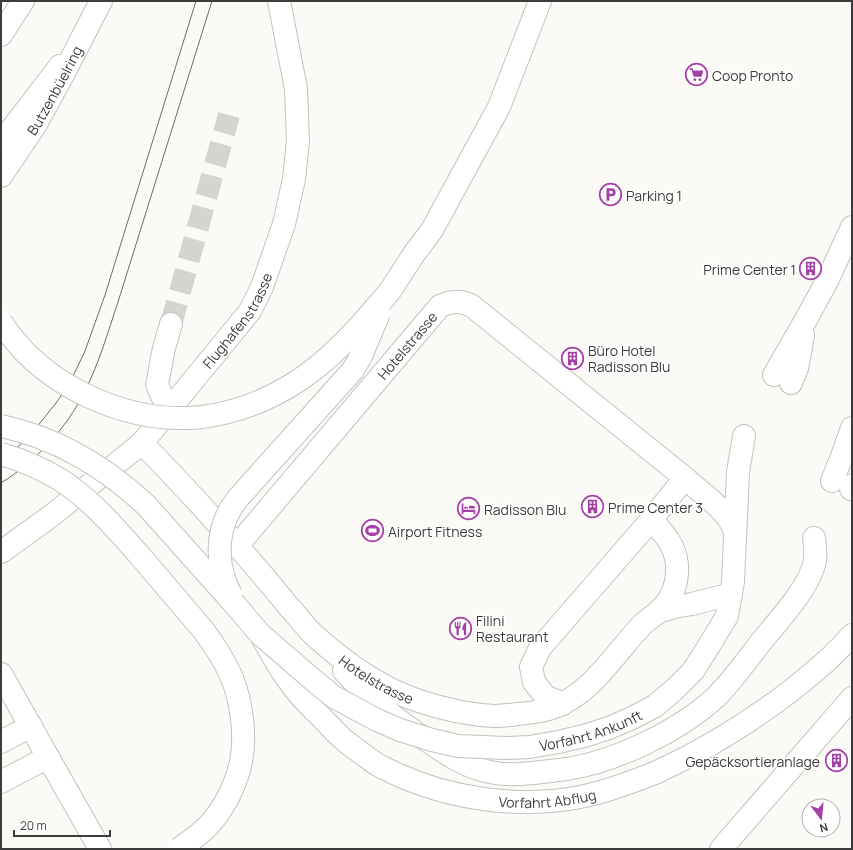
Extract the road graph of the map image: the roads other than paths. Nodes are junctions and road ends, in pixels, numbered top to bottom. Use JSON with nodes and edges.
{"nodes":[{"id":1,"x":23,"y":1,"type":"edge"},
{"id":2,"x":279,"y":1,"type":"edge"},
{"id":3,"x":540,"y":1,"type":"edge"},
{"id":4,"x":97,"y":11,"type":"edge"},
{"id":5,"x":1,"y":35,"type":"edge"},
{"id":6,"x":1,"y":143,"type":"edge"},
{"id":7,"x":1,"y":176,"type":"edge"},
{"id":8,"x":852,"y":228,"type":"edge"},
{"id":9,"x":390,"y":291,"type":"junction"},
{"id":10,"x":1,"y":322,"type":"edge"},
{"id":11,"x":171,"y":324,"type":"tunnel mouth"},
{"id":12,"x":782,"y":379,"type":"dead end"},
{"id":13,"x":169,"y":411,"type":"junction"},
{"id":14,"x":1,"y":426,"type":"edge"},
{"id":15,"x":850,"y":435,"type":"edge"},
{"id":16,"x":744,"y":436,"type":"dead end"},
{"id":17,"x":142,"y":443,"type":"junction"},
{"id":18,"x":1,"y":454,"type":"edge"},
{"id":19,"x":685,"y":478,"type":"junction"},
{"id":20,"x":847,"y":482,"type":"edge"},
{"id":21,"x":651,"y":520,"type":"junction"},
{"id":22,"x":735,"y":534,"type":"junction"},
{"id":23,"x":814,"y":538,"type":"dead end"},
{"id":24,"x":237,"y":546,"type":"junction"},
{"id":25,"x":1,"y":552,"type":"edge"},
{"id":26,"x":731,"y":594,"type":"junction"},
{"id":27,"x":237,"y":607,"type":"junction"},
{"id":28,"x":658,"y":612,"type":"junction"},
{"id":29,"x":260,"y":634,"type":"junction"},
{"id":30,"x":313,"y":635,"type":"junction"},
{"id":31,"x":852,"y":635,"type":"edge"},
{"id":32,"x":1,"y":674,"type":"edge"},
{"id":33,"x":852,"y":698,"type":"edge"},
{"id":34,"x":563,"y":704,"type":"junction"},
{"id":35,"x":31,"y":726,"type":"junction"},
{"id":36,"x":1,"y":742,"type":"edge"},
{"id":37,"x":48,"y":757,"type":"junction"},
{"id":38,"x":1,"y":782,"type":"edge"},
{"id":39,"x":100,"y":849,"type":"edge"},
{"id":40,"x":179,"y":849,"type":"edge"},
{"id":41,"x":721,"y":849,"type":"edge"}],
"edges":[{"from":1,"to":5,"type":"street"},
{"from":2,"to":13,"type":"street","name":"Flughafenstrasse"},
{"from":3,"to":9,"type":"street"},
{"from":4,"to":6,"type":"street"},
{"from":4,"to":7,"type":"street","name":"Butzenbüelring"},
{"from":8,"to":12,"type":"street"},
{"from":9,"to":10,"type":"street","bridge":true},
{"from":9,"to":27,"type":"street","bridge":true},
{"from":11,"to":13,"type":"street"},
{"from":13,"to":17,"type":"street","name":"Flughafenstrasse"},
{"from":14,"to":27,"type":"street","bridge":true},
{"from":15,"to":20,"type":"street"},
{"from":16,"to":22,"type":"street","name":"Vorfahrt Ankunft"},
{"from":17,"to":24,"type":"street","name":"Hotelstrasse"},
{"from":17,"to":25,"type":"street","name":"Flughafenstrasse"},
{"from":18,"to":40,"type":"street","bridge":true},
{"from":19,"to":21,"type":"street"},
{"from":19,"to":22,"type":"street","name":"Hotelstrasse"},
{"from":19,"to":24,"type":"street","name":"Hotelstrasse"},
{"from":21,"to":28,"type":"street","name":"Hotelstrasse"},
{"from":21,"to":34,"type":"street"},
{"from":22,"to":26,"type":"street","name":"Vorfahrt Ankunft"},
{"from":23,"to":30,"type":"street"},
{"from":24,"to":30,"type":"street","name":"Hotelstrasse"},
{"from":26,"to":28,"type":"street","name":"Hotelstrasse"},
{"from":26,"to":29,"type":"street","name":"Vorfahrt Ankunft","bridge":true},
{"from":27,"to":29,"type":"street","bridge":true},
{"from":28,"to":34,"type":"street","name":"Hotelstrasse"},
{"from":29,"to":31,"type":"street","name":"Vorfahrt Abflug","bridge":true},
{"from":30,"to":34,"type":"street","name":"Hotelstrasse"},
{"from":32,"to":35,"type":"street"},
{"from":33,"to":41,"type":"street"},
{"from":35,"to":36,"type":"street"},
{"from":35,"to":37,"type":"street"},
{"from":37,"to":38,"type":"street"},
{"from":37,"to":39,"type":"street"}]}
